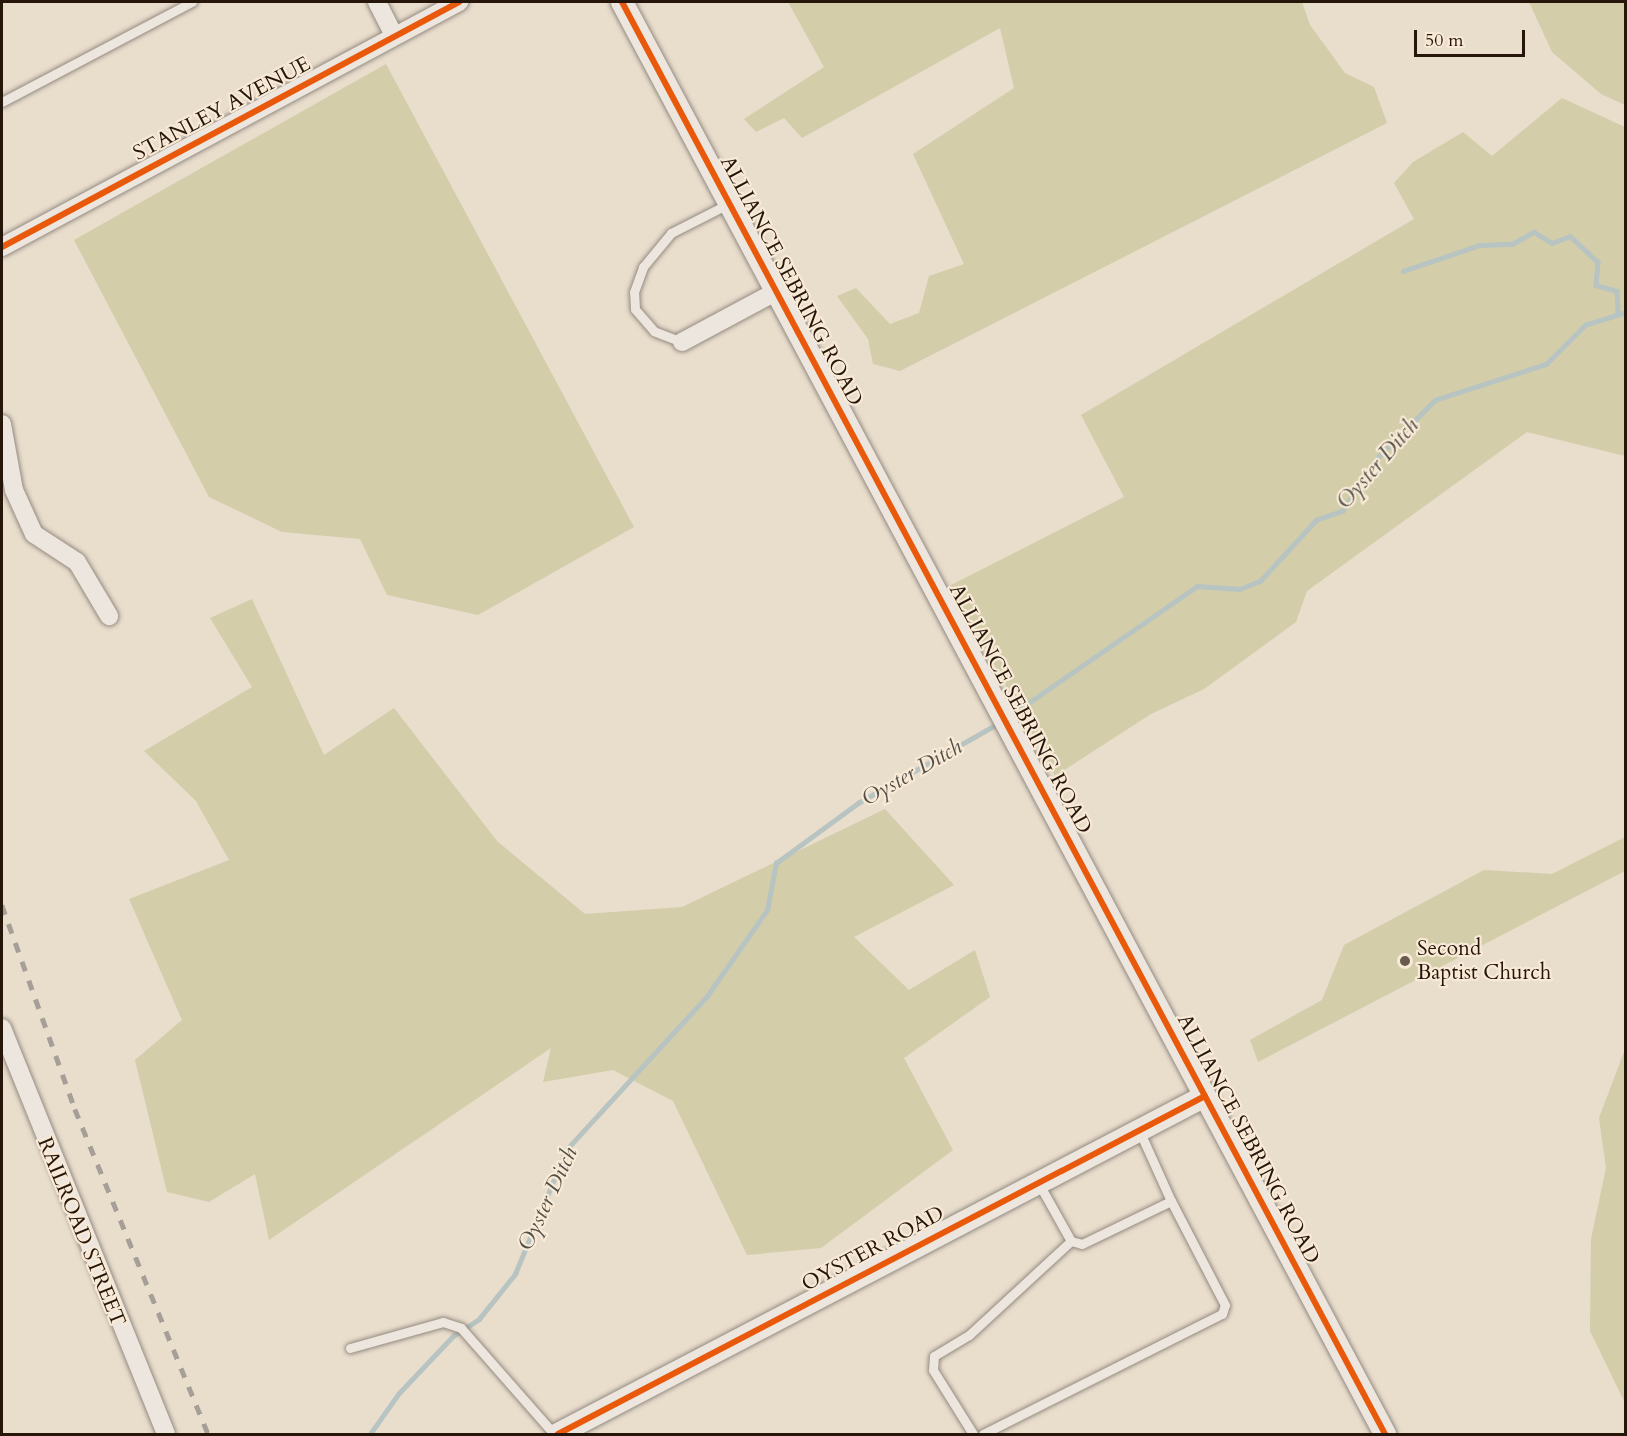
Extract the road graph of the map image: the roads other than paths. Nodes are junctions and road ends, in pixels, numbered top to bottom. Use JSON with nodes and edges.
{"nodes":[{"id":1,"x":192,"y":2,"type":"edge"},
{"id":2,"x":377,"y":2,"type":"edge"},
{"id":3,"x":459,"y":2,"type":"edge"},
{"id":4,"x":622,"y":2,"type":"edge"},
{"id":5,"x":394,"y":35,"type":"junction"},
{"id":6,"x":2,"y":102,"type":"edge"},
{"id":7,"x":730,"y":202,"type":"junction"},
{"id":8,"x":2,"y":247,"type":"edge"},
{"id":9,"x":777,"y":291,"type":"junction"},
{"id":10,"x":682,"y":342,"type":"joint"},
{"id":11,"x":2,"y":424,"type":"edge"},
{"id":12,"x":109,"y":616,"type":"dead end"},
{"id":13,"x":2,"y":1028,"type":"edge"},
{"id":14,"x":1205,"y":1096,"type":"junction"},
{"id":15,"x":1138,"y":1128,"type":"junction"},
{"id":16,"x":1037,"y":1181,"type":"junction"},
{"id":17,"x":1171,"y":1202,"type":"junction"},
{"id":18,"x":1071,"y":1240,"type":"junction"},
{"id":19,"x":350,"y":1348,"type":"dead end"},
{"id":20,"x":166,"y":1434,"type":"edge"},
{"id":21,"x":556,"y":1434,"type":"edge"},
{"id":22,"x":973,"y":1434,"type":"edge"},
{"id":23,"x":983,"y":1434,"type":"edge"},
{"id":24,"x":1385,"y":1434,"type":"edge"}],
"edges":[{"from":1,"to":6,"type":"lane"},
{"from":2,"to":5,"type":"street"},
{"from":3,"to":5,"type":"street","name":"STANLEY AVENUE"},
{"from":4,"to":7,"type":"street","name":"ALLIANCE SEBRING ROAD"},
{"from":5,"to":8,"type":"street","name":"STANLEY AVENUE"},
{"from":7,"to":9,"type":"street","name":"ALLIANCE SEBRING ROAD"},
{"from":7,"to":10,"type":"lane"},
{"from":9,"to":10,"type":"street"},
{"from":9,"to":14,"type":"street","name":"ALLIANCE SEBRING ROAD"},
{"from":11,"to":12,"type":"street"},
{"from":13,"to":20,"type":"street","name":"RAILROAD STREET"},
{"from":14,"to":15,"type":"street","name":"OYSTER ROAD"},
{"from":14,"to":24,"type":"street","name":"ALLIANCE SEBRING ROAD"},
{"from":15,"to":16,"type":"street","name":"OYSTER ROAD"},
{"from":15,"to":17,"type":"lane"},
{"from":16,"to":18,"type":"lane"},
{"from":16,"to":21,"type":"street","name":"OYSTER ROAD"},
{"from":17,"to":18,"type":"lane"},
{"from":17,"to":23,"type":"lane"},
{"from":18,"to":22,"type":"lane"},
{"from":19,"to":21,"type":"lane"}]}
